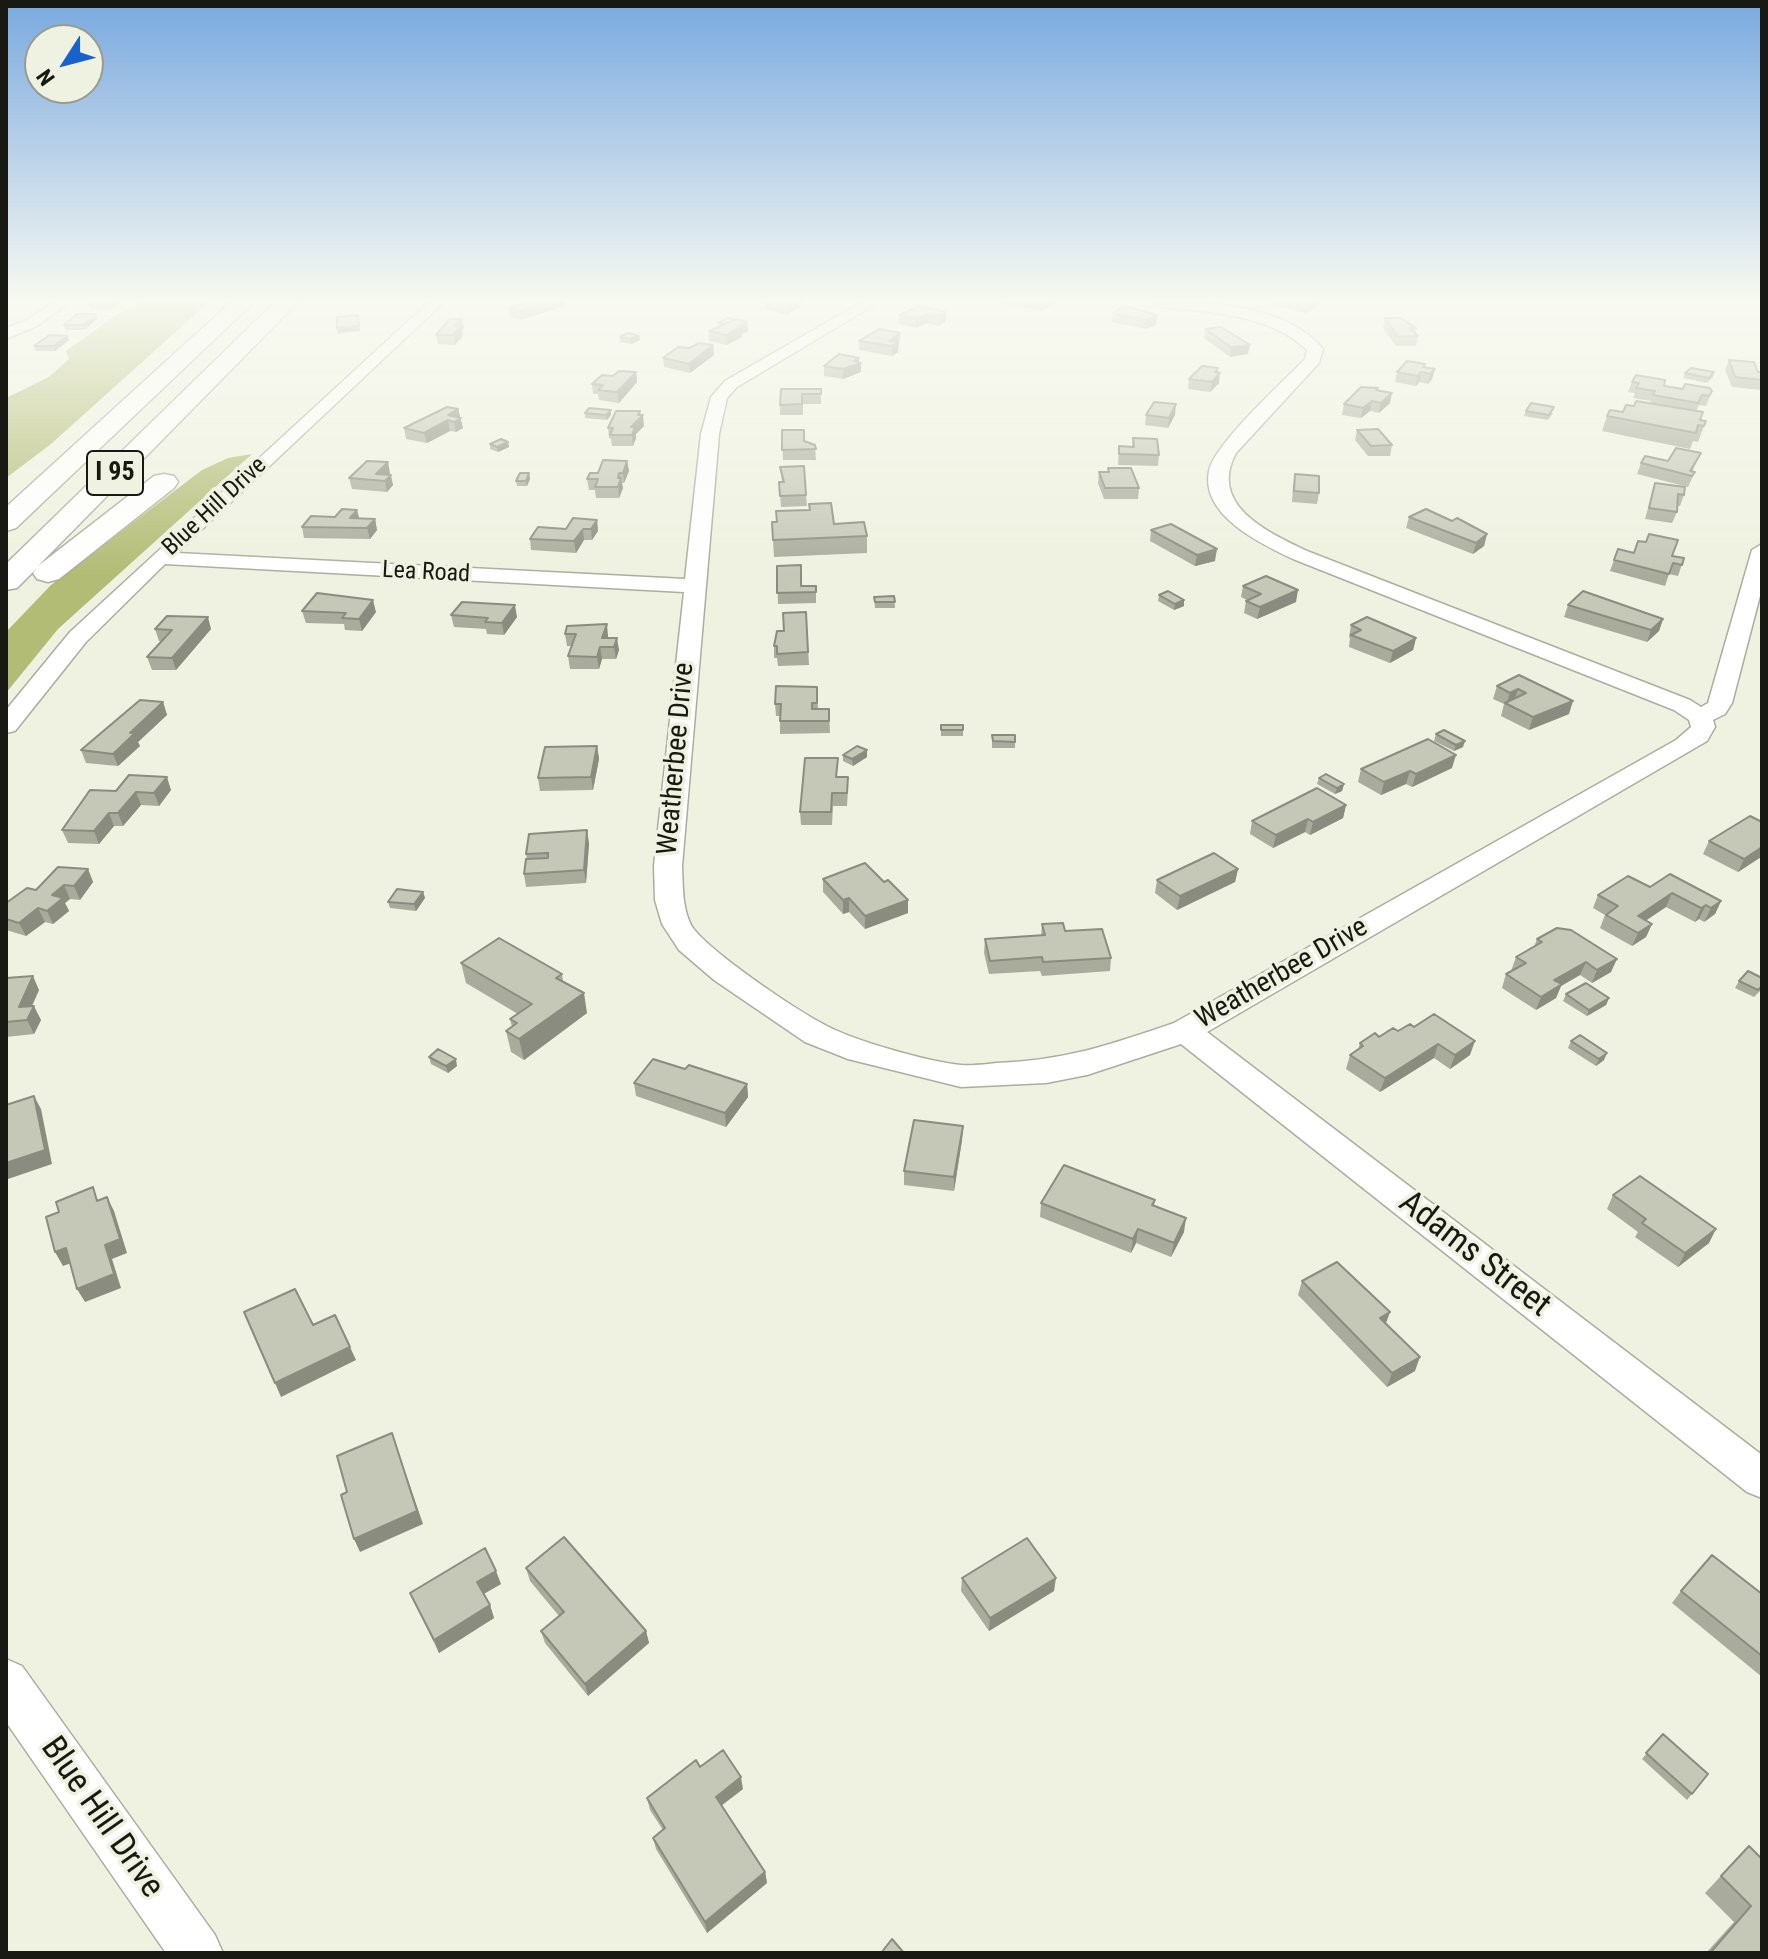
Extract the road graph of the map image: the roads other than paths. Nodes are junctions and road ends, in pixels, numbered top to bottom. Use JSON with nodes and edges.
{"nodes":[{"id":1,"x":145,"y":393,"type":"edge"},
{"id":2,"x":195,"y":393,"type":"edge"},
{"id":3,"x":338,"y":393,"type":"edge"},
{"id":4,"x":722,"y":393,"type":"edge"},
{"id":5,"x":1282,"y":393,"type":"edge"},
{"id":6,"x":164,"y":482,"type":"dead end"},
{"id":7,"x":6,"y":522,"type":"edge"},
{"id":8,"x":1762,"y":550,"type":"edge"},
{"id":9,"x":160,"y":558,"type":"junction"},
{"id":10,"x":6,"y":581,"type":"edge"},
{"id":11,"x":693,"y":586,"type":"junction"},
{"id":12,"x":6,"y":601,"type":"edge"},
{"id":13,"x":1700,"y":717,"type":"junction"},
{"id":14,"x":6,"y":726,"type":"edge"},
{"id":15,"x":1185,"y":1031,"type":"junction"},
{"id":16,"x":1762,"y":1479,"type":"edge"},
{"id":17,"x":6,"y":1682,"type":"edge"},
{"id":18,"x":197,"y":1953,"type":"edge"}],
"edges":[{"from":1,"to":7,"type":"highway","number":"I 95"},
{"from":2,"to":10,"type":"highway","number":"I 95"},
{"from":3,"to":9,"type":"street","name":"Blue Hill Drive"},
{"from":4,"to":11,"type":"street","name":"Weatherbee Drive"},
{"from":5,"to":13,"type":"street"},
{"from":6,"to":12,"type":"highway"},
{"from":8,"to":13,"type":"street"},
{"from":9,"to":11,"type":"street","name":"Lea Road"},
{"from":9,"to":14,"type":"street","name":"Blue Hill Drive"},
{"from":11,"to":15,"type":"street","name":"Weatherbee Drive"},
{"from":13,"to":15,"type":"street","name":"Weatherbee Drive"},
{"from":15,"to":16,"type":"street","name":"Adams Street"},
{"from":17,"to":18,"type":"street","name":"Blue Hill Drive"}]}
